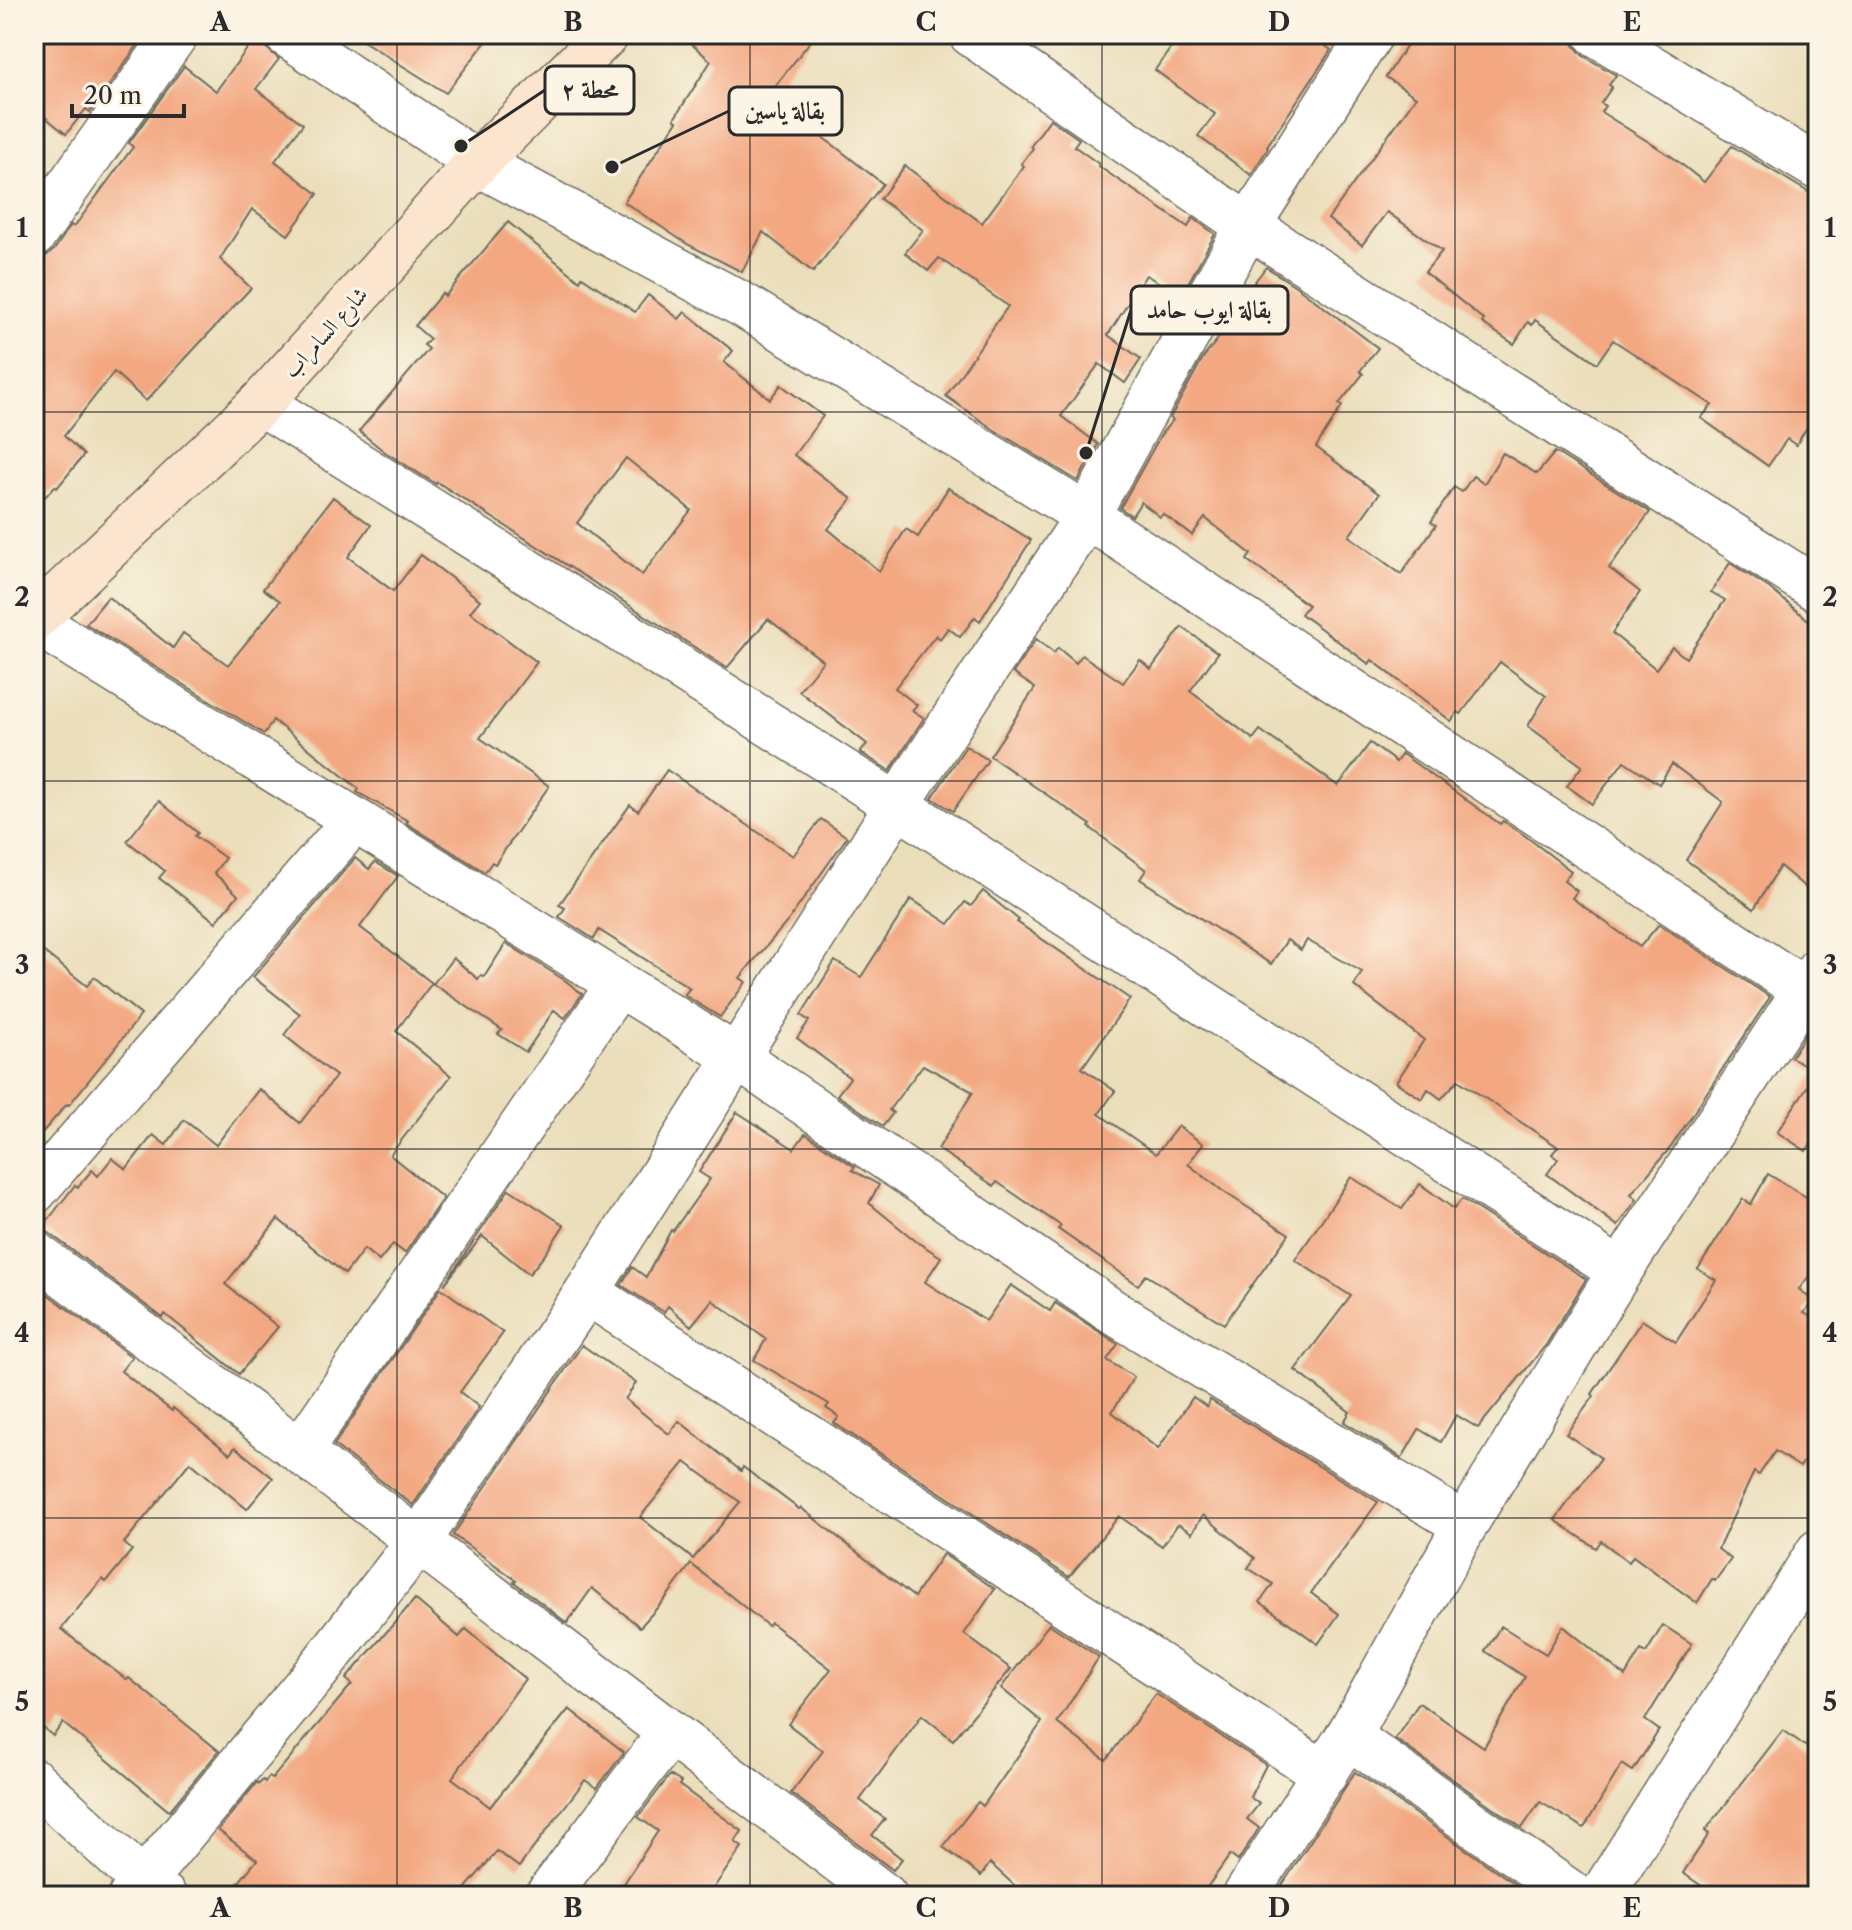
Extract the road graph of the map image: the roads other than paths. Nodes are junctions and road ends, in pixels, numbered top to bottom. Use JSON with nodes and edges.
{"nodes":[{"id":1,"x":176,"y":34,"type":"edge"},
{"id":2,"x":286,"y":34,"type":"edge"},
{"id":3,"x":607,"y":34,"type":"edge"},
{"id":4,"x":971,"y":34,"type":"edge"},
{"id":5,"x":1371,"y":34,"type":"edge"},
{"id":6,"x":1596,"y":34,"type":"edge"},
{"id":7,"x":477,"y":163,"type":"junction"},
{"id":8,"x":1818,"y":168,"type":"edge"},
{"id":9,"x":1248,"y":226,"type":"junction"},
{"id":10,"x":34,"y":235,"type":"edge"},
{"id":11,"x":261,"y":403,"type":"junction"},
{"id":12,"x":1087,"y":516,"type":"junction"},
{"id":13,"x":1818,"y":590,"type":"edge"},
{"id":14,"x":34,"y":620,"type":"edge"},
{"id":15,"x":897,"y":805,"type":"junction"},
{"id":16,"x":354,"y":821,"type":"junction"},
{"id":17,"x":618,"y":985,"type":"junction"},
{"id":18,"x":1813,"y":987,"type":"edge"},
{"id":19,"x":738,"y":1058,"type":"junction"},
{"id":20,"x":34,"y":1192,"type":"edge"},
{"id":21,"x":34,"y":1253,"type":"edge"},
{"id":22,"x":1620,"y":1271,"type":"junction"},
{"id":23,"x":587,"y":1292,"type":"junction"},
{"id":24,"x":300,"y":1451,"type":"junction"},
{"id":25,"x":1465,"y":1525,"type":"junction"},
{"id":26,"x":418,"y":1542,"type":"junction"},
{"id":27,"x":1818,"y":1552,"type":"edge"},
{"id":28,"x":669,"y":1734,"type":"junction"},
{"id":29,"x":1348,"y":1736,"type":"junction"},
{"id":30,"x":1325,"y":1774,"type":"junction"},
{"id":31,"x":34,"y":1781,"type":"edge"},
{"id":32,"x":146,"y":1891,"type":"edge"},
{"id":33,"x":547,"y":1896,"type":"edge"},
{"id":34,"x":885,"y":1896,"type":"edge"},
{"id":35,"x":1245,"y":1896,"type":"edge"},
{"id":36,"x":1575,"y":1896,"type":"edge"},
{"id":37,"x":1601,"y":1896,"type":"edge"}],
"edges":[{"from":1,"to":10,"type":"street"},
{"from":2,"to":7,"type":"street"},
{"from":3,"to":7,"type":"street","name":"شارع السامراب"},
{"from":4,"to":9,"type":"street"},
{"from":5,"to":9,"type":"street"},
{"from":6,"to":8,"type":"street"},
{"from":7,"to":11,"type":"street","name":"شارع السامراب"},
{"from":7,"to":12,"type":"street"},
{"from":9,"to":12,"type":"street"},
{"from":9,"to":13,"type":"street"},
{"from":11,"to":14,"type":"street","name":"شارع السامراب"},
{"from":11,"to":15,"type":"street"},
{"from":12,"to":15,"type":"street"},
{"from":12,"to":18,"type":"street"},
{"from":14,"to":16,"type":"street"},
{"from":15,"to":19,"type":"street"},
{"from":15,"to":22,"type":"street"},
{"from":16,"to":17,"type":"street"},
{"from":16,"to":20,"type":"street"},
{"from":17,"to":19,"type":"street"},
{"from":17,"to":24,"type":"street"},
{"from":18,"to":22,"type":"street"},
{"from":19,"to":23,"type":"street"},
{"from":19,"to":25,"type":"street"},
{"from":21,"to":24,"type":"street"},
{"from":22,"to":25,"type":"street"},
{"from":23,"to":26,"type":"street"},
{"from":23,"to":30,"type":"street"},
{"from":24,"to":26,"type":"street"},
{"from":25,"to":29,"type":"street"},
{"from":26,"to":28,"type":"street"},
{"from":26,"to":32,"type":"street"},
{"from":27,"to":37,"type":"street"},
{"from":28,"to":33,"type":"street"},
{"from":28,"to":34,"type":"street"},
{"from":29,"to":30,"type":"street"},
{"from":29,"to":36,"type":"street"},
{"from":30,"to":35,"type":"street"},
{"from":31,"to":32,"type":"street"}]}
